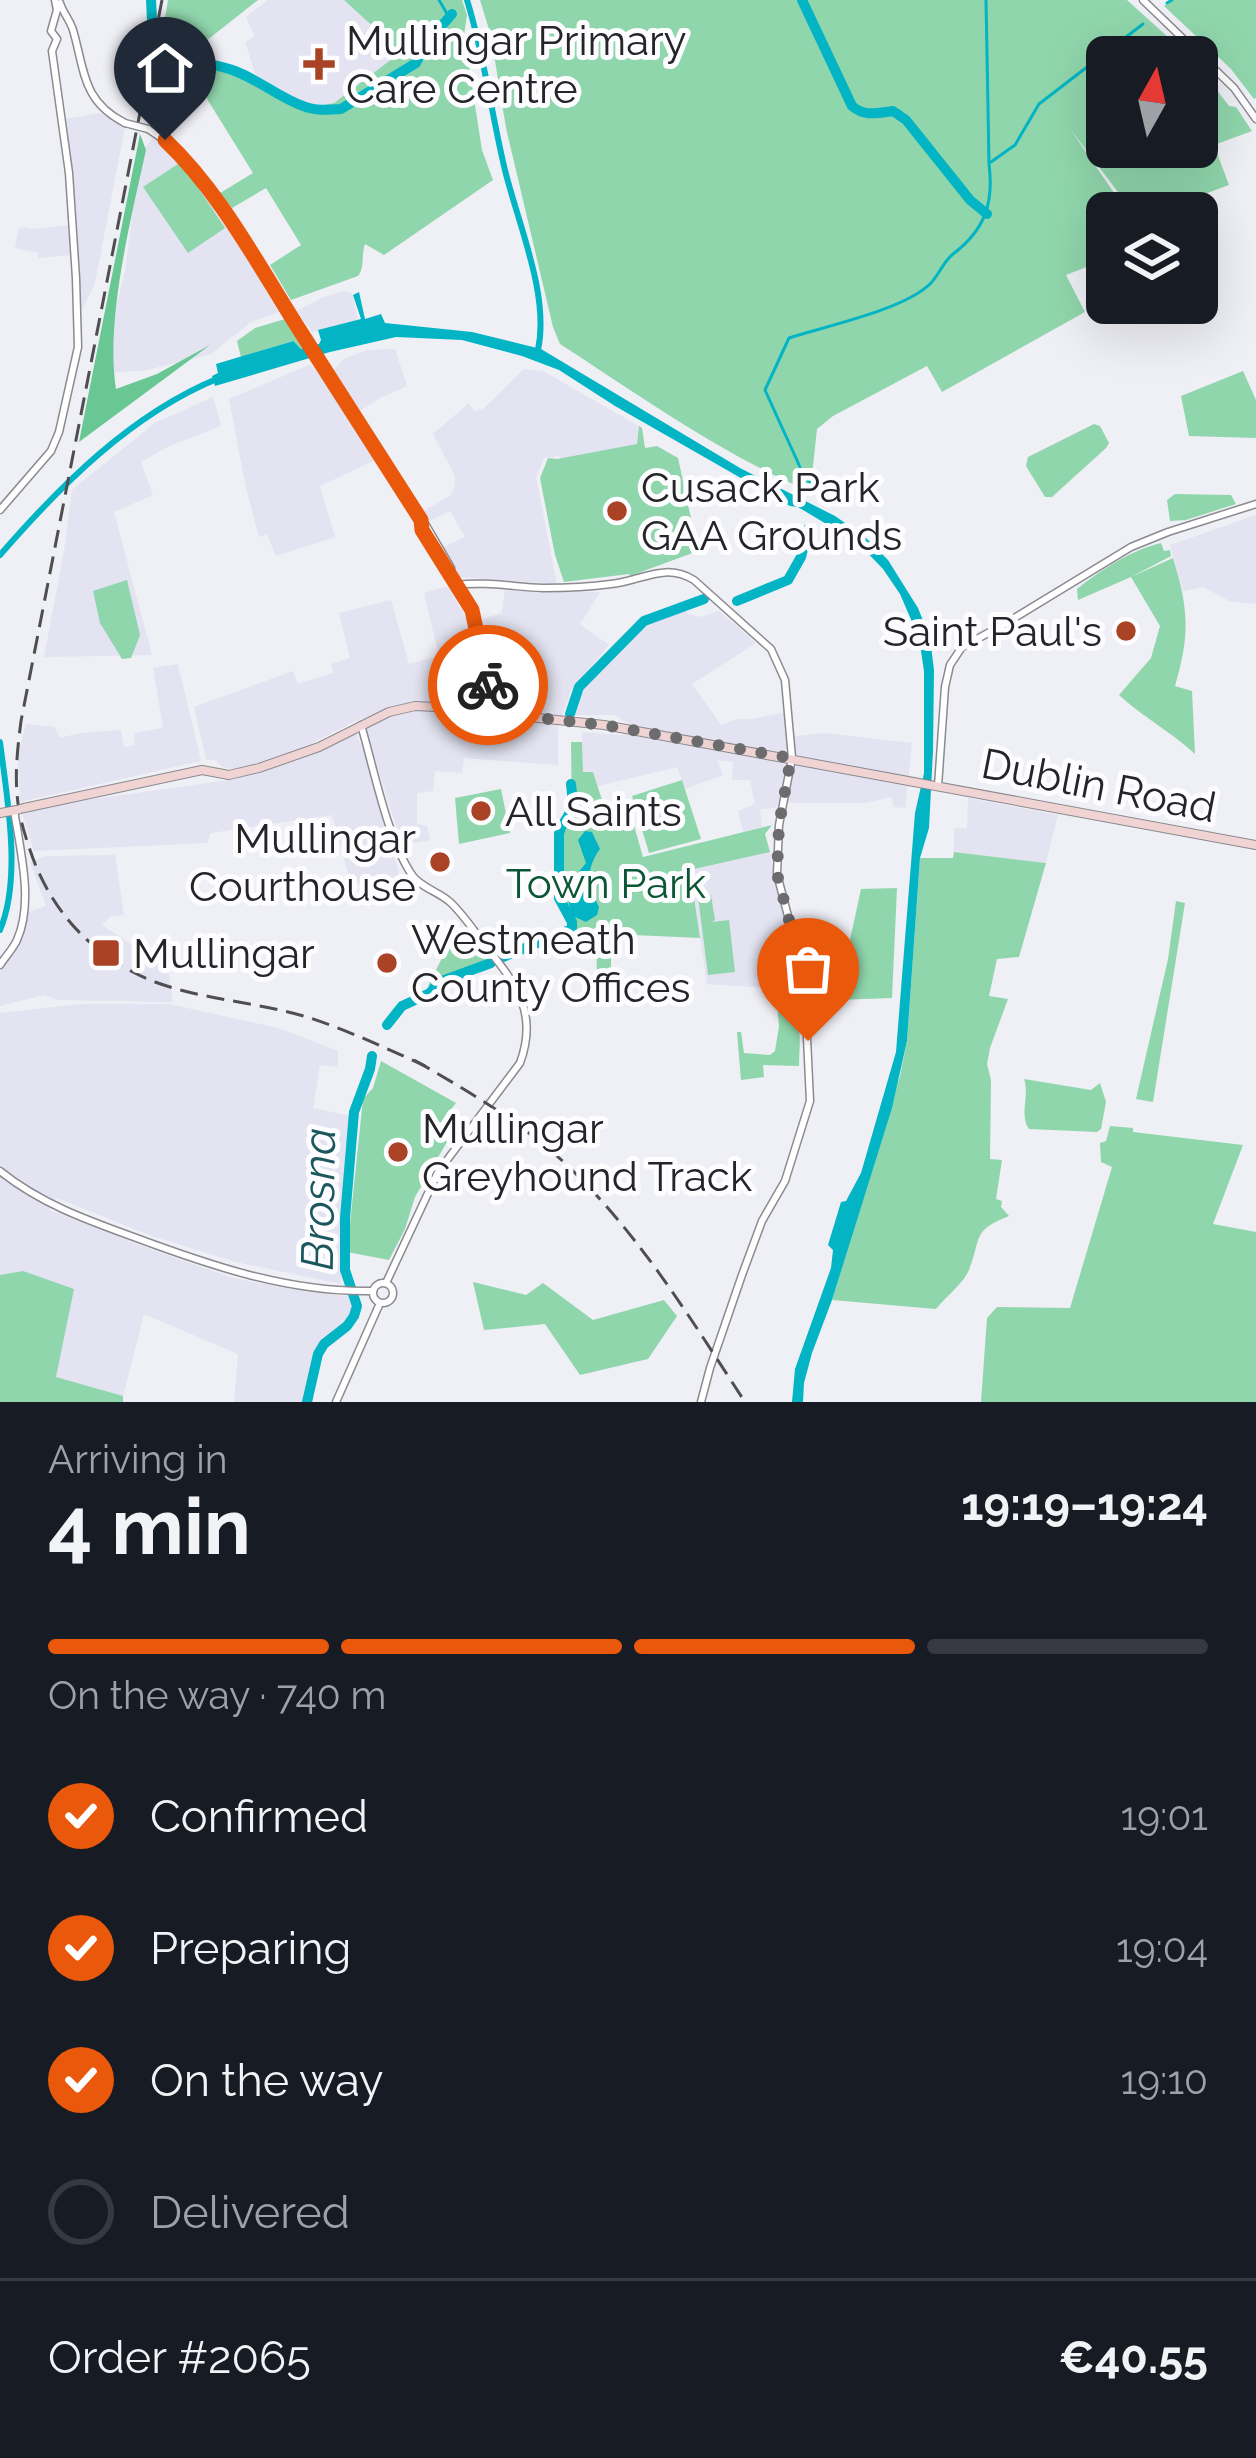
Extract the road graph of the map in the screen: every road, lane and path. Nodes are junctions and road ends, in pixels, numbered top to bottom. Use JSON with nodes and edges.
{"nodes":[{"id":1,"x":57,"y":0,"type":"edge"},
{"id":2,"x":1143,"y":0,"type":"edge"},
{"id":3,"x":70,"y":22,"type":"junction"},
{"id":4,"x":54,"y":23,"type":"junction"},
{"id":5,"x":70,"y":36,"type":"junction"},
{"id":6,"x":57,"y":39,"type":"junction"},
{"id":7,"x":1256,"y":119,"type":"edge"},
{"id":8,"x":1256,"y":504,"type":"edge"},
{"id":9,"x":0,"y":510,"type":"edge"},
{"id":10,"x":454,"y":581,"type":"junction"},
{"id":11,"x":490,"y":713,"type":"junction"},
{"id":12,"x":361,"y":725,"type":"junction"},
{"id":13,"x":791,"y":758,"type":"junction"},
{"id":14,"x":935,"y":785,"type":"junction"},
{"id":15,"x":17,"y":810,"type":"junction"},
{"id":16,"x":0,"y":813,"type":"edge"},
{"id":17,"x":1256,"y":845,"type":"edge"},
{"id":18,"x":0,"y":965,"type":"edge"},
{"id":19,"x":0,"y":1171,"type":"edge"},
{"id":20,"x":386,"y":1283,"type":"junction"},
{"id":21,"x":373,"y":1291,"type":"junction"},
{"id":22,"x":380,"y":1304,"type":"junction"},
{"id":23,"x":336,"y":1402,"type":"edge"},
{"id":24,"x":701,"y":1402,"type":"edge"}],
"edges":[{"from":1,"to":3,"type":"street"},
{"from":1,"to":4,"type":"street"},
{"from":2,"to":7,"type":"street"},
{"from":3,"to":4,"type":"street"},
{"from":3,"to":5,"type":"street"},
{"from":4,"to":6,"type":"street"},
{"from":5,"to":6,"type":"street"},
{"from":5,"to":10,"type":"street","bridge":true},
{"from":6,"to":9,"type":"street"},
{"from":8,"to":14,"type":"street"},
{"from":10,"to":11,"type":"street"},
{"from":10,"to":13,"type":"street"},
{"from":11,"to":12,"type":"main road","name":"Dublin Road"},
{"from":11,"to":13,"type":"main road","name":"Dublin Road"},
{"from":12,"to":15,"type":"main road","name":"Dublin Road"},
{"from":12,"to":20,"type":"street"},
{"from":13,"to":14,"type":"main road","name":"Dublin Road"},
{"from":13,"to":24,"type":"street"},
{"from":14,"to":17,"type":"main road","name":"Dublin Road"},
{"from":15,"to":16,"type":"main road","name":"Dublin Road"},
{"from":15,"to":18,"type":"street"},
{"from":19,"to":21,"type":"street"},
{"from":20,"to":21,"type":"street"},
{"from":20,"to":22,"type":"street"},
{"from":21,"to":22,"type":"street"},
{"from":22,"to":23,"type":"street"}]}
